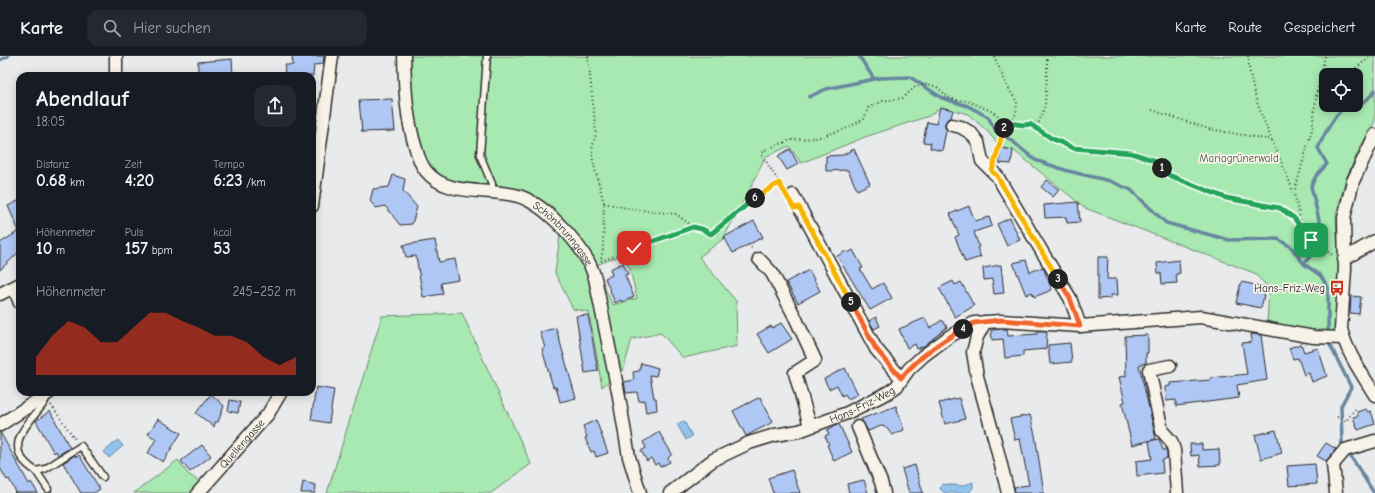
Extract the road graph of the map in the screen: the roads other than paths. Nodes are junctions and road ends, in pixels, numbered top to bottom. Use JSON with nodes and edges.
{"nodes":[{"id":1,"x":116,"y":56,"type":"edge"},
{"id":2,"x":332,"y":56,"type":"edge"},
{"id":3,"x":404,"y":56,"type":"edge"},
{"id":4,"x":487,"y":56,"type":"edge"},
{"id":5,"x":116,"y":72,"type":"edge"},
{"id":6,"x":952,"y":125,"type":"dead end"},
{"id":7,"x":1375,"y":135,"type":"edge"},
{"id":8,"x":316,"y":176,"type":"edge"},
{"id":9,"x":492,"y":191,"type":"junction"},
{"id":10,"x":790,"y":195,"type":"road end"},
{"id":11,"x":1375,"y":241,"type":"edge"},
{"id":12,"x":1341,"y":258,"type":"junction"},
{"id":13,"x":759,"y":259,"type":"dead end"},
{"id":14,"x":16,"y":286,"type":"edge"},
{"id":15,"x":0,"y":294,"type":"edge"},
{"id":16,"x":986,"y":322,"type":"junction"},
{"id":17,"x":1080,"y":326,"type":"junction"},
{"id":18,"x":1334,"y":338,"type":"junction"},
{"id":19,"x":1170,"y":366,"type":"dead end"},
{"id":20,"x":901,"y":378,"type":"junction"},
{"id":21,"x":1375,"y":395,"type":"edge"},
{"id":22,"x":46,"y":396,"type":"edge"},
{"id":23,"x":47,"y":396,"type":"edge"},
{"id":24,"x":279,"y":396,"type":"edge"},
{"id":25,"x":0,"y":425,"type":"edge"},
{"id":26,"x":810,"y":426,"type":"junction"},
{"id":27,"x":858,"y":427,"type":"dead end"},
{"id":28,"x":1375,"y":441,"type":"edge"},
{"id":29,"x":36,"y":471,"type":"junction"},
{"id":30,"x":103,"y":477,"type":"dead end"},
{"id":31,"x":48,"y":489,"type":"dead end"},
{"id":32,"x":198,"y":493,"type":"edge"},
{"id":33,"x":640,"y":493,"type":"edge"},
{"id":34,"x":670,"y":493,"type":"edge"},
{"id":35,"x":884,"y":493,"type":"edge"},
{"id":36,"x":1008,"y":493,"type":"edge"},
{"id":37,"x":1177,"y":493,"type":"edge"},
{"id":38,"x":1336,"y":493,"type":"edge"}],
"edges":[{"from":1,"to":5,"type":"street"},
{"from":2,"to":8,"type":"street"},
{"from":3,"to":9,"type":"street","name":"Schönbrunngasse"},
{"from":4,"to":9,"type":"lane"},
{"from":6,"to":17,"type":"street"},
{"from":7,"to":12,"type":"street"},
{"from":9,"to":33,"type":"street","name":"Schönbrunngasse"},
{"from":10,"to":20,"type":"street"},
{"from":11,"to":12,"type":"street"},
{"from":12,"to":18,"type":"street"},
{"from":13,"to":26,"type":"street"},
{"from":14,"to":15,"type":"street"},
{"from":16,"to":17,"type":"street","name":"Hans-Friz-Weg"},
{"from":16,"to":20,"type":"street","name":"Hans-Friz-Weg"},
{"from":16,"to":36,"type":"street"},
{"from":17,"to":18,"type":"street","name":"Hans-Friz-Weg"},
{"from":18,"to":21,"type":"street"},
{"from":19,"to":37,"type":"street"},
{"from":20,"to":26,"type":"street","name":"Hans-Friz-Weg"},
{"from":22,"to":25,"type":"street"},
{"from":23,"to":29,"type":"lane"},
{"from":24,"to":32,"type":"street","name":"Quellengasse"},
{"from":26,"to":34,"type":"street","name":"Hans-Friz-Weg"},
{"from":27,"to":35,"type":"street"},
{"from":28,"to":38,"type":"street"},
{"from":29,"to":30,"type":"lane"},
{"from":29,"to":31,"type":"lane"}]}
